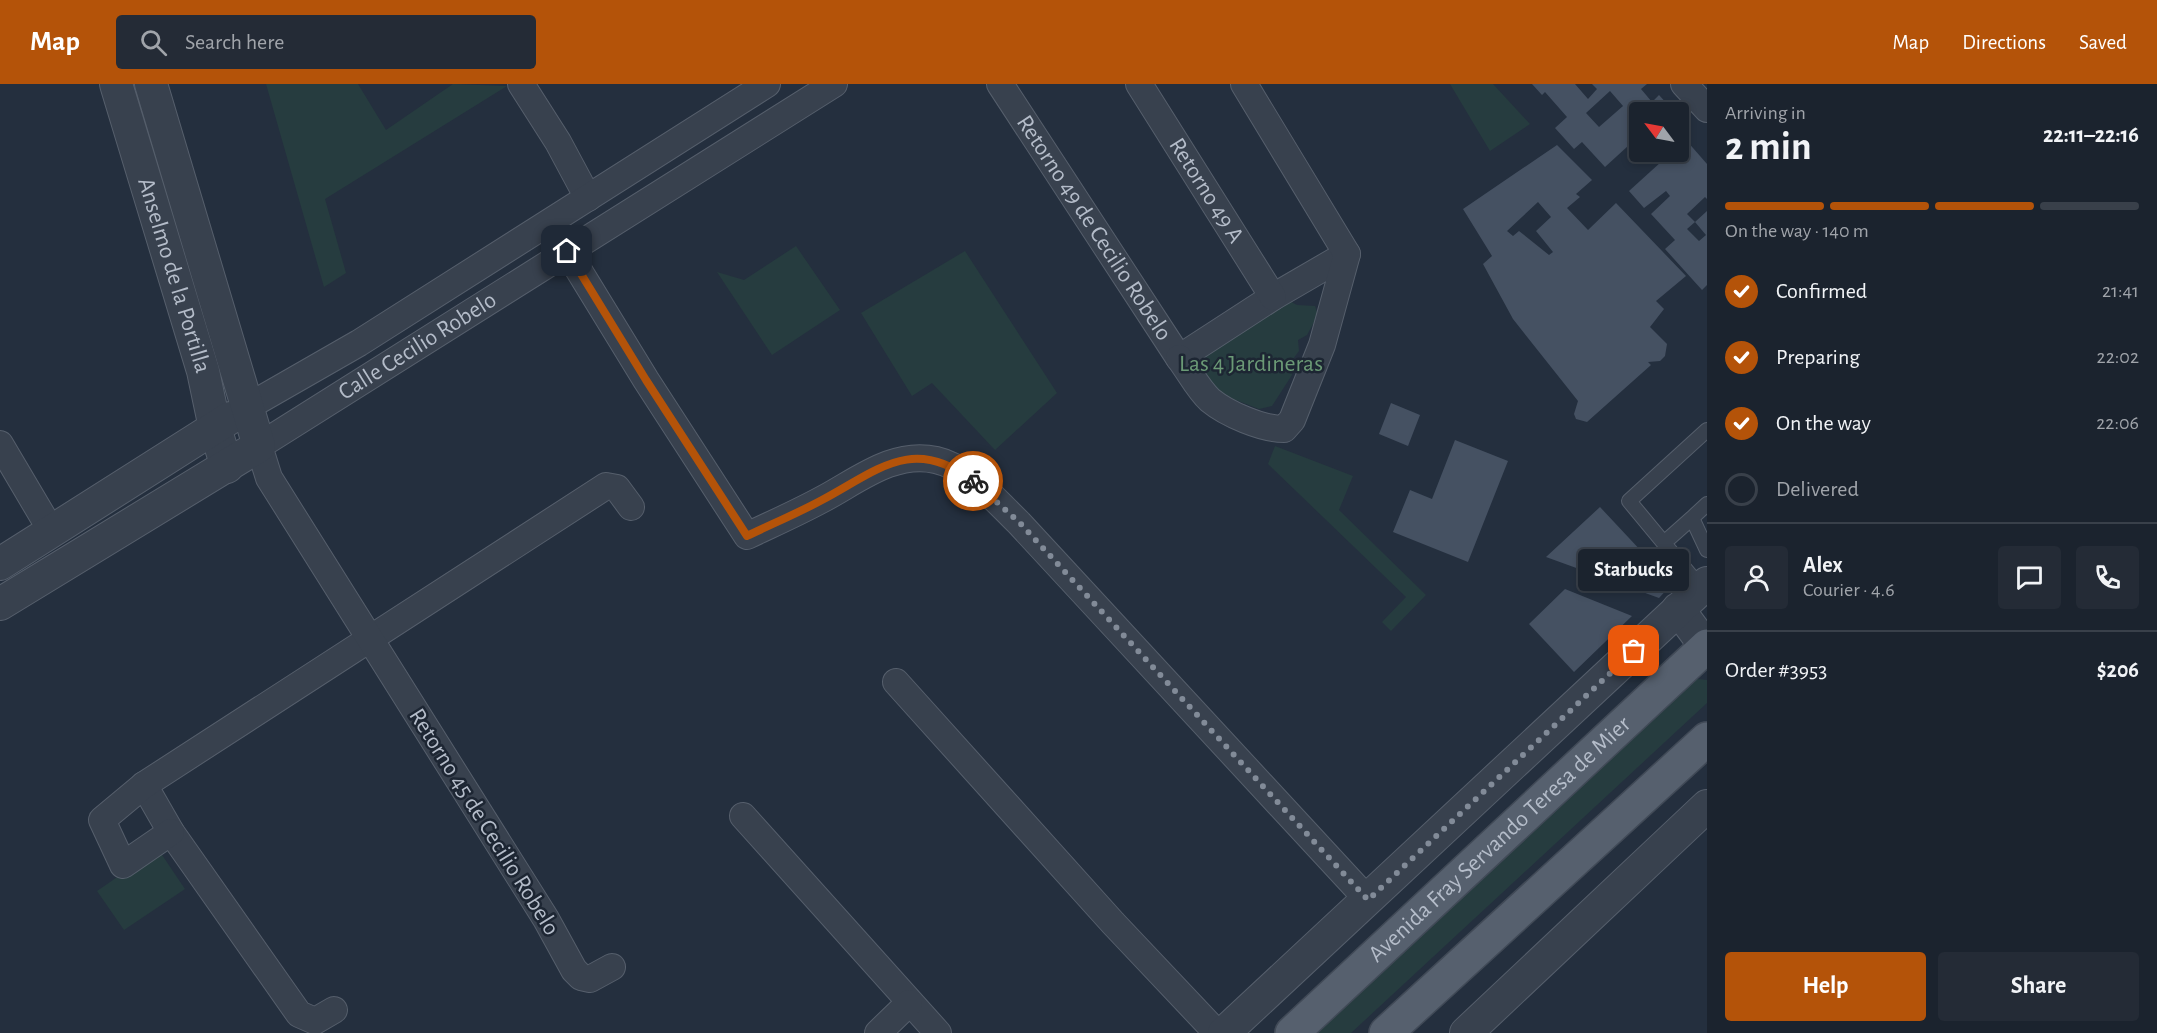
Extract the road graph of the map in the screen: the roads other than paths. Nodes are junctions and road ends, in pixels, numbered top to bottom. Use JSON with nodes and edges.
{"nodes":[{"id":1,"x":116,"y":84,"type":"edge"},
{"id":2,"x":151,"y":84,"type":"edge"},
{"id":3,"x":521,"y":84,"type":"edge"},
{"id":4,"x":834,"y":84,"type":"edge"},
{"id":5,"x":1000,"y":84,"type":"edge"},
{"id":6,"x":1139,"y":84,"type":"edge"},
{"id":7,"x":1244,"y":84,"type":"edge"},
{"id":8,"x":1684,"y":84,"type":"edge"},
{"id":9,"x":761,"y":86,"type":"edge"},
{"id":10,"x":1707,"y":109,"type":"edge"},
{"id":11,"x":671,"y":143,"type":"junction"},
{"id":12,"x":689,"y":175,"type":"junction"},
{"id":13,"x":588,"y":198,"type":"junction"},
{"id":14,"x":567,"y":251,"type":"junction"},
{"id":15,"x":1347,"y":254,"type":"junction"},
{"id":16,"x":1273,"y":297,"type":"junction"},
{"id":17,"x":1179,"y":358,"type":"junction"},
{"id":18,"x":249,"y":406,"type":"junction"},
{"id":19,"x":215,"y":429,"type":"junction"},
{"id":20,"x":1707,"y":430,"type":"edge"},
{"id":21,"x":0,"y":444,"type":"edge"},
{"id":22,"x":259,"y":446,"type":"junction"},
{"id":23,"x":226,"y":466,"type":"junction"},
{"id":24,"x":1707,"y":504,"type":"edge"},
{"id":25,"x":631,"y":507,"type":"dead end"},
{"id":26,"x":1692,"y":518,"type":"junction"},
{"id":27,"x":52,"y":532,"type":"junction"},
{"id":28,"x":1665,"y":542,"type":"junction"},
{"id":29,"x":1707,"y":550,"type":"edge"},
{"id":30,"x":0,"y":564,"type":"edge"},
{"id":31,"x":1704,"y":585,"type":"edge"},
{"id":32,"x":0,"y":604,"type":"edge"},
{"id":33,"x":1678,"y":609,"type":"junction"},
{"id":34,"x":369,"y":638,"type":"junction"},
{"id":35,"x":1707,"y":647,"type":"edge"},
{"id":36,"x":896,"y":682,"type":"dead end"},
{"id":37,"x":1707,"y":739,"type":"edge"},
{"id":38,"x":144,"y":785,"type":"junction"},
{"id":39,"x":1707,"y":806,"type":"edge"},
{"id":40,"x":743,"y":816,"type":"dead end"},
{"id":41,"x":171,"y":832,"type":"junction"},
{"id":42,"x":1368,"y":900,"type":"junction"},
{"id":43,"x":612,"y":967,"type":"dead end"},
{"id":44,"x":909,"y":1003,"type":"junction"},
{"id":45,"x":334,"y":1010,"type":"dead end"},
{"id":46,"x":1477,"y":1030,"type":"edge"},
{"id":47,"x":878,"y":1033,"type":"edge"},
{"id":48,"x":938,"y":1033,"type":"edge"},
{"id":49,"x":1217,"y":1033,"type":"edge"},
{"id":50,"x":1224,"y":1033,"type":"edge"},
{"id":51,"x":1292,"y":1033,"type":"edge"},
{"id":52,"x":1386,"y":1033,"type":"edge"}],
"edges":[{"from":1,"to":19,"type":"street","name":"Anselmo de la Portilla"},
{"from":2,"to":18,"type":"street","name":"Anselmo de la Portilla"},
{"from":3,"to":13,"type":"street"},
{"from":4,"to":12,"type":"street","name":"Calle Cecilio Robelo"},
{"from":5,"to":17,"type":"street","name":"Retorno 49 de Cecilio Robelo"},
{"from":6,"to":16,"type":"street","name":"Retorno 49 A"},
{"from":7,"to":15,"type":"street"},
{"from":8,"to":10,"type":"street"},
{"from":9,"to":11,"type":"street","name":"Calle Cecilio Robelo"},
{"from":11,"to":12,"type":"street"},
{"from":11,"to":13,"type":"street","name":"Calle Cecilio Robelo"},
{"from":12,"to":14,"type":"street","name":"Calle Cecilio Robelo"},
{"from":13,"to":18,"type":"street","name":"Calle Cecilio Robelo"},
{"from":14,"to":22,"type":"street","name":"Calle Cecilio Robelo"},
{"from":14,"to":42,"type":"street"},
{"from":15,"to":16,"type":"street","name":"Retorno 49 de Cecilio Robelo"},
{"from":15,"to":17,"type":"street"},
{"from":16,"to":17,"type":"street","name":"Retorno 49 de Cecilio Robelo"},
{"from":18,"to":19,"type":"street","name":"Calle Cecilio Robelo"},
{"from":18,"to":22,"type":"street","name":"Anselmo de la Portilla"},
{"from":19,"to":23,"type":"street","name":"Anselmo de la Portilla"},
{"from":19,"to":27,"type":"street","name":"Calle Cecilio Robelo"},
{"from":20,"to":28,"type":"lane"},
{"from":21,"to":27,"type":"street"},
{"from":22,"to":23,"type":"street","name":"Calle Cecilio Robelo"},
{"from":22,"to":34,"type":"street","name":"Retorno 45 de Cecilio Robelo"},
{"from":23,"to":32,"type":"street","name":"Calle Cecilio Robelo"},
{"from":24,"to":26,"type":"lane"},
{"from":25,"to":34,"type":"street"},
{"from":26,"to":28,"type":"lane"},
{"from":26,"to":29,"type":"lane"},
{"from":27,"to":30,"type":"street","name":"Calle Cecilio Robelo"},
{"from":28,"to":31,"type":"lane"},
{"from":31,"to":33,"type":"street","name":"Avenida Fray Servando Teresa de Mier"},
{"from":33,"to":35,"type":"street"},
{"from":33,"to":42,"type":"street","name":"Avenida Fray Servando Teresa de Mier"},
{"from":34,"to":38,"type":"street"},
{"from":34,"to":43,"type":"street","name":"Retorno 45 de Cecilio Robelo"},
{"from":35,"to":51,"type":"main road","name":"Avenida Fray Servando Teresa de Mier"},
{"from":36,"to":49,"type":"street"},
{"from":37,"to":52,"type":"main road"},
{"from":38,"to":41,"type":"street"},
{"from":38,"to":41,"type":"street"},
{"from":39,"to":46,"type":"street"},
{"from":40,"to":44,"type":"street"},
{"from":41,"to":45,"type":"street"},
{"from":42,"to":50,"type":"street","name":"Avenida Fray Servando Teresa de Mier"},
{"from":44,"to":47,"type":"street"},
{"from":44,"to":48,"type":"street"}]}
